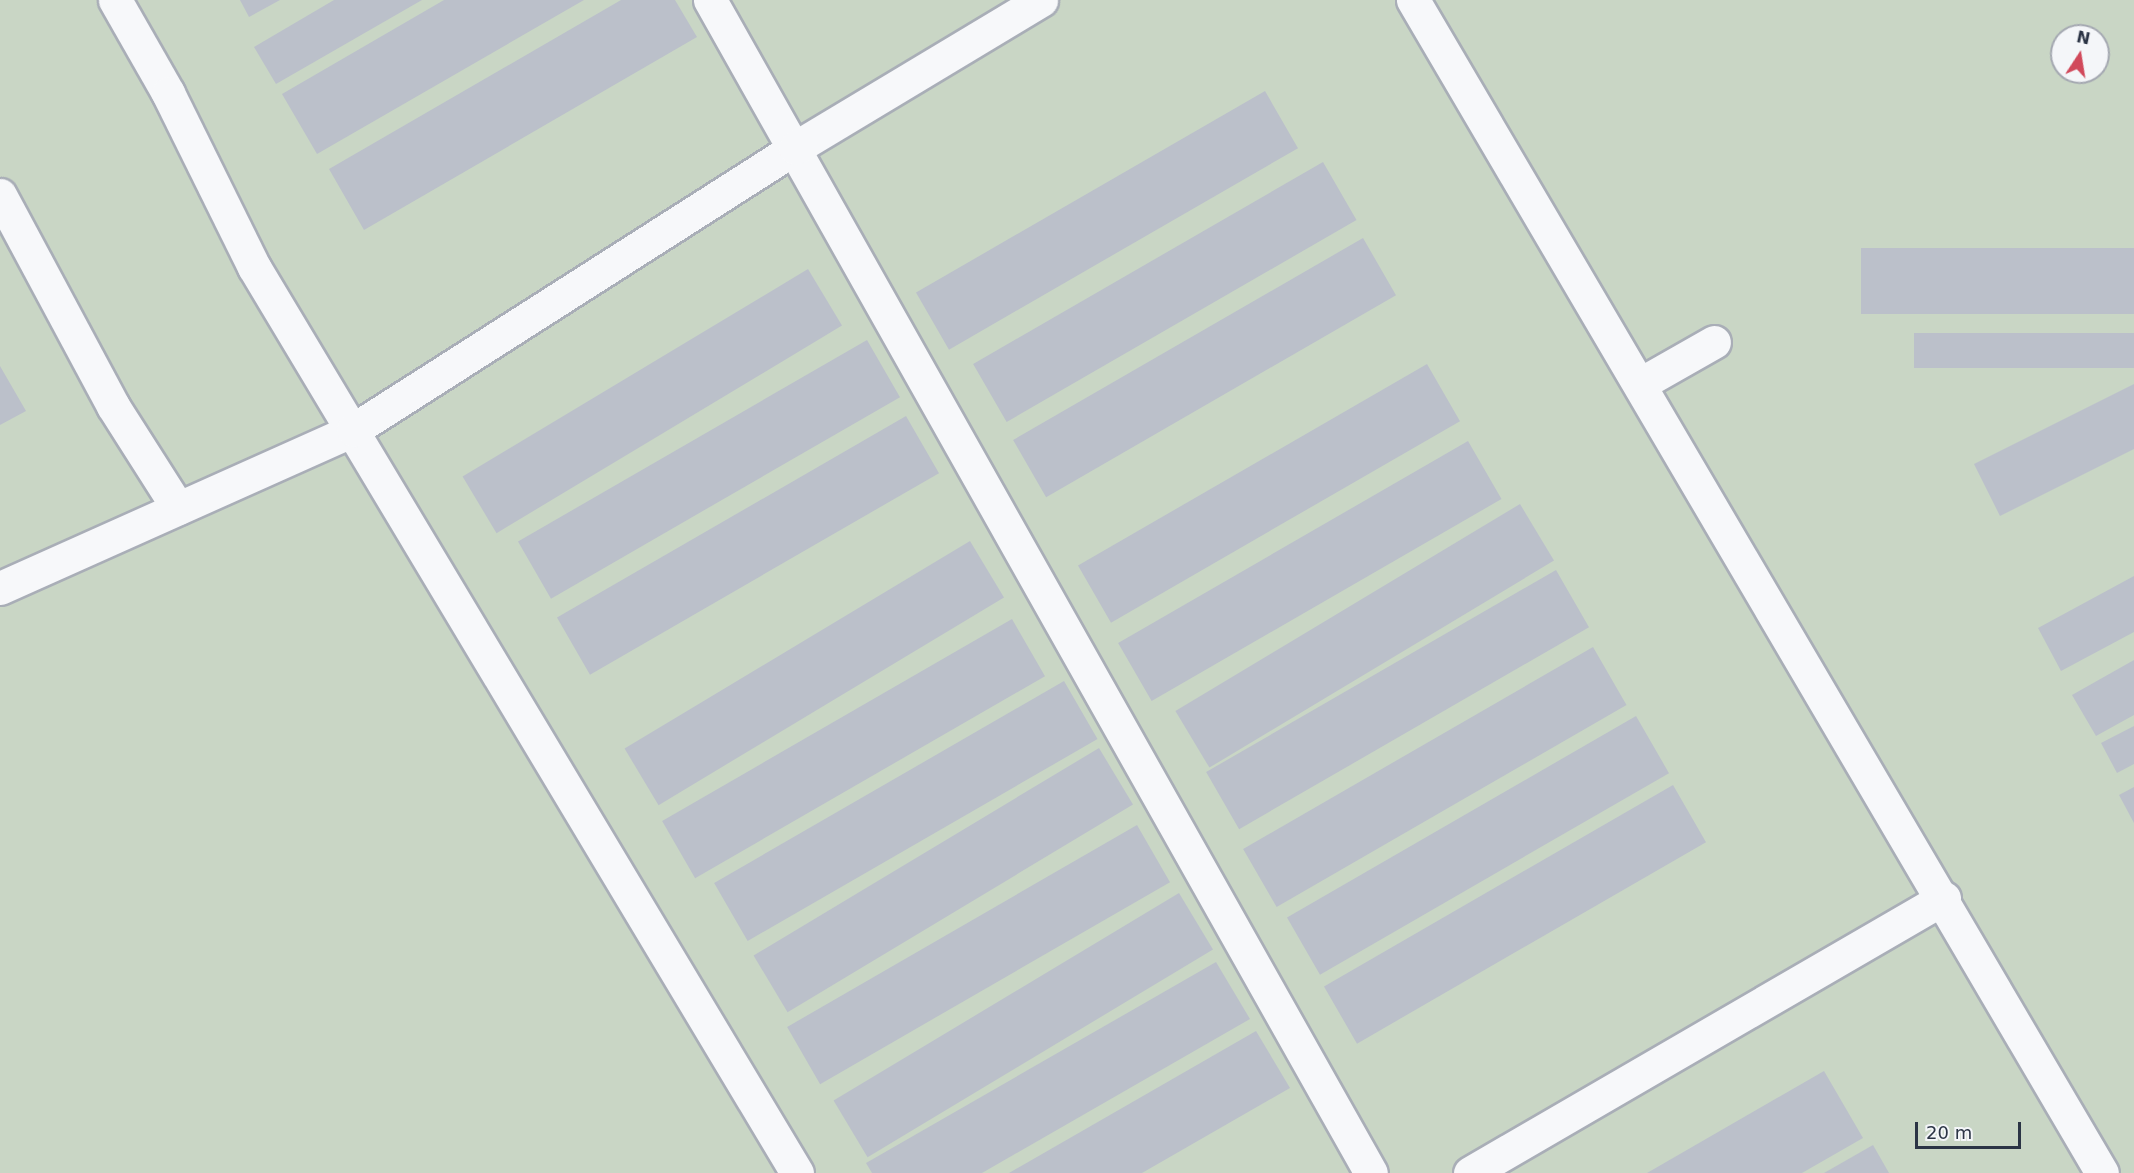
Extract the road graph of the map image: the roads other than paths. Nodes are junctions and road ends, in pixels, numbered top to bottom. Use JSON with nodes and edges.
{"nodes":[{"id":1,"x":115,"y":0,"type":"edge"},
{"id":2,"x":710,"y":0,"type":"edge"},
{"id":3,"x":1041,"y":0,"type":"edge"},
{"id":4,"x":1413,"y":0,"type":"edge"},
{"id":5,"x":795,"y":148,"type":"junction"},
{"id":6,"x":0,"y":195,"type":"edge"},
{"id":7,"x":1713,"y":342,"type":"dead end"},
{"id":8,"x":1640,"y":384,"type":"junction"},
{"id":9,"x":353,"y":430,"type":"junction"},
{"id":10,"x":178,"y":508,"type":"junction"},
{"id":11,"x":0,"y":588,"type":"edge"},
{"id":12,"x":1944,"y":898,"type":"junction"},
{"id":13,"x":797,"y":1173,"type":"edge"},
{"id":14,"x":1371,"y":1173,"type":"edge"},
{"id":15,"x":1470,"y":1173,"type":"edge"},
{"id":16,"x":2102,"y":1173,"type":"edge"}],
"edges":[{"from":1,"to":9,"type":"lane"},
{"from":2,"to":5,"type":"lane"},
{"from":3,"to":5,"type":"lane"},
{"from":4,"to":8,"type":"lane"},
{"from":5,"to":9,"type":"lane"},
{"from":5,"to":14,"type":"lane"},
{"from":6,"to":10,"type":"lane"},
{"from":7,"to":8,"type":"lane"},
{"from":8,"to":12,"type":"lane"},
{"from":9,"to":10,"type":"lane"},
{"from":9,"to":13,"type":"lane"},
{"from":10,"to":11,"type":"lane"},
{"from":12,"to":15,"type":"lane"},
{"from":12,"to":16,"type":"lane"}]}
